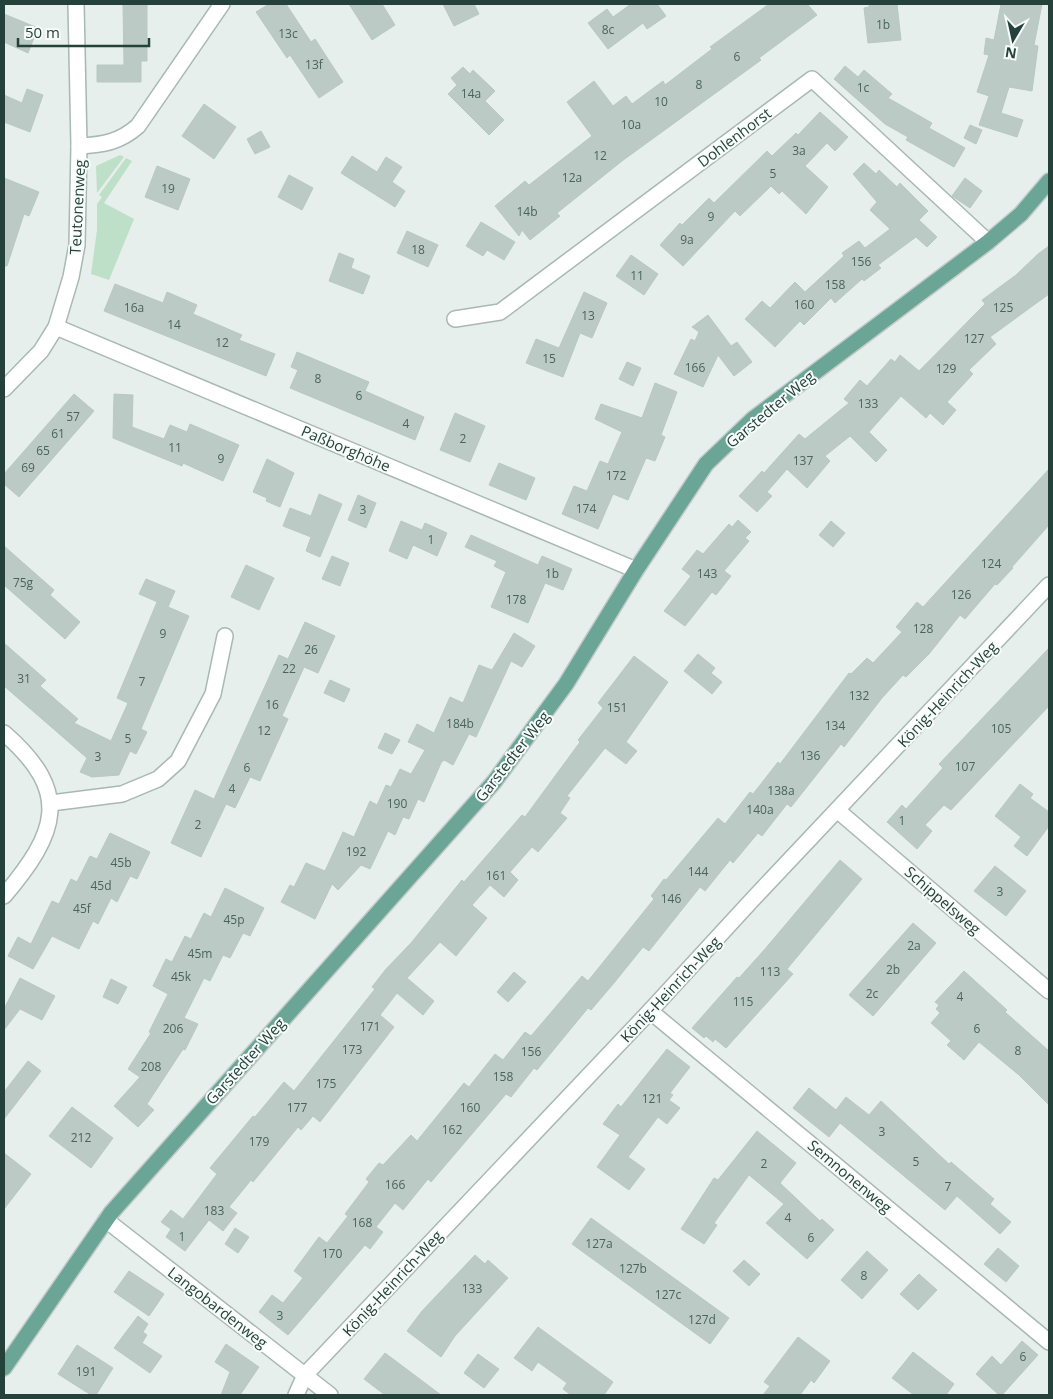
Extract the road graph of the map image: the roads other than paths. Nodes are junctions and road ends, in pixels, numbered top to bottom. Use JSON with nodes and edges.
{"nodes":[{"id":1,"x":76,"y":4,"type":"edge"},
{"id":2,"x":222,"y":4,"type":"edge"},
{"id":3,"x":79,"y":146,"type":"junction"},
{"id":4,"x":1049,"y":181,"type":"edge"},
{"id":5,"x":988,"y":242,"type":"junction"},
{"id":6,"x":455,"y":319,"type":"dead end"},
{"id":7,"x":56,"y":327,"type":"junction"},
{"id":8,"x":4,"y":389,"type":"edge"},
{"id":9,"x":636,"y":570,"type":"junction"},
{"id":10,"x":1049,"y":585,"type":"edge"},
{"id":11,"x":225,"y":636,"type":"dead end"},
{"id":12,"x":4,"y":733,"type":"edge"},
{"id":13,"x":51,"y":803,"type":"junction"},
{"id":14,"x":837,"y":810,"type":"junction"},
{"id":15,"x":4,"y":896,"type":"edge"},
{"id":16,"x":1049,"y":991,"type":"edge"},
{"id":17,"x":650,"y":1011,"type":"junction"},
{"id":18,"x":106,"y":1220,"type":"junction"},
{"id":19,"x":1049,"y":1342,"type":"edge"},
{"id":20,"x":4,"y":1368,"type":"edge"},
{"id":21,"x":305,"y":1375,"type":"junction"},
{"id":22,"x":296,"y":1395,"type":"edge"},
{"id":23,"x":330,"y":1395,"type":"edge"}],
"edges":[{"from":1,"to":3,"type":"street","name":"Teutonenweg"},
{"from":2,"to":3,"type":"street"},
{"from":3,"to":7,"type":"street","name":"Teutonenweg"},
{"from":4,"to":5,"type":"main road","name":"Garstedter Weg"},
{"from":5,"to":6,"type":"street","name":"Dohlenhorst"},
{"from":5,"to":9,"type":"main road","name":"Garstedter Weg"},
{"from":7,"to":8,"type":"street","name":"Teutonenweg"},
{"from":7,"to":9,"type":"street","name":"Paßborghöhe"},
{"from":9,"to":18,"type":"main road","name":"Garstedter Weg"},
{"from":10,"to":14,"type":"street","name":"König-Heinrich-Weg"},
{"from":11,"to":13,"type":"street"},
{"from":12,"to":13,"type":"street"},
{"from":13,"to":15,"type":"street"},
{"from":14,"to":16,"type":"street","name":"Schippelsweg"},
{"from":14,"to":17,"type":"street","name":"König-Heinrich-Weg"},
{"from":17,"to":19,"type":"street","name":"Semnonenweg"},
{"from":17,"to":21,"type":"street","name":"König-Heinrich-Weg"},
{"from":18,"to":20,"type":"main road","name":"Garstedter Weg"},
{"from":18,"to":21,"type":"street","name":"Langobardenweg"},
{"from":21,"to":22,"type":"street","name":"König-Heinrich-Weg"},
{"from":21,"to":23,"type":"street","name":"Langobardenweg"}]}
